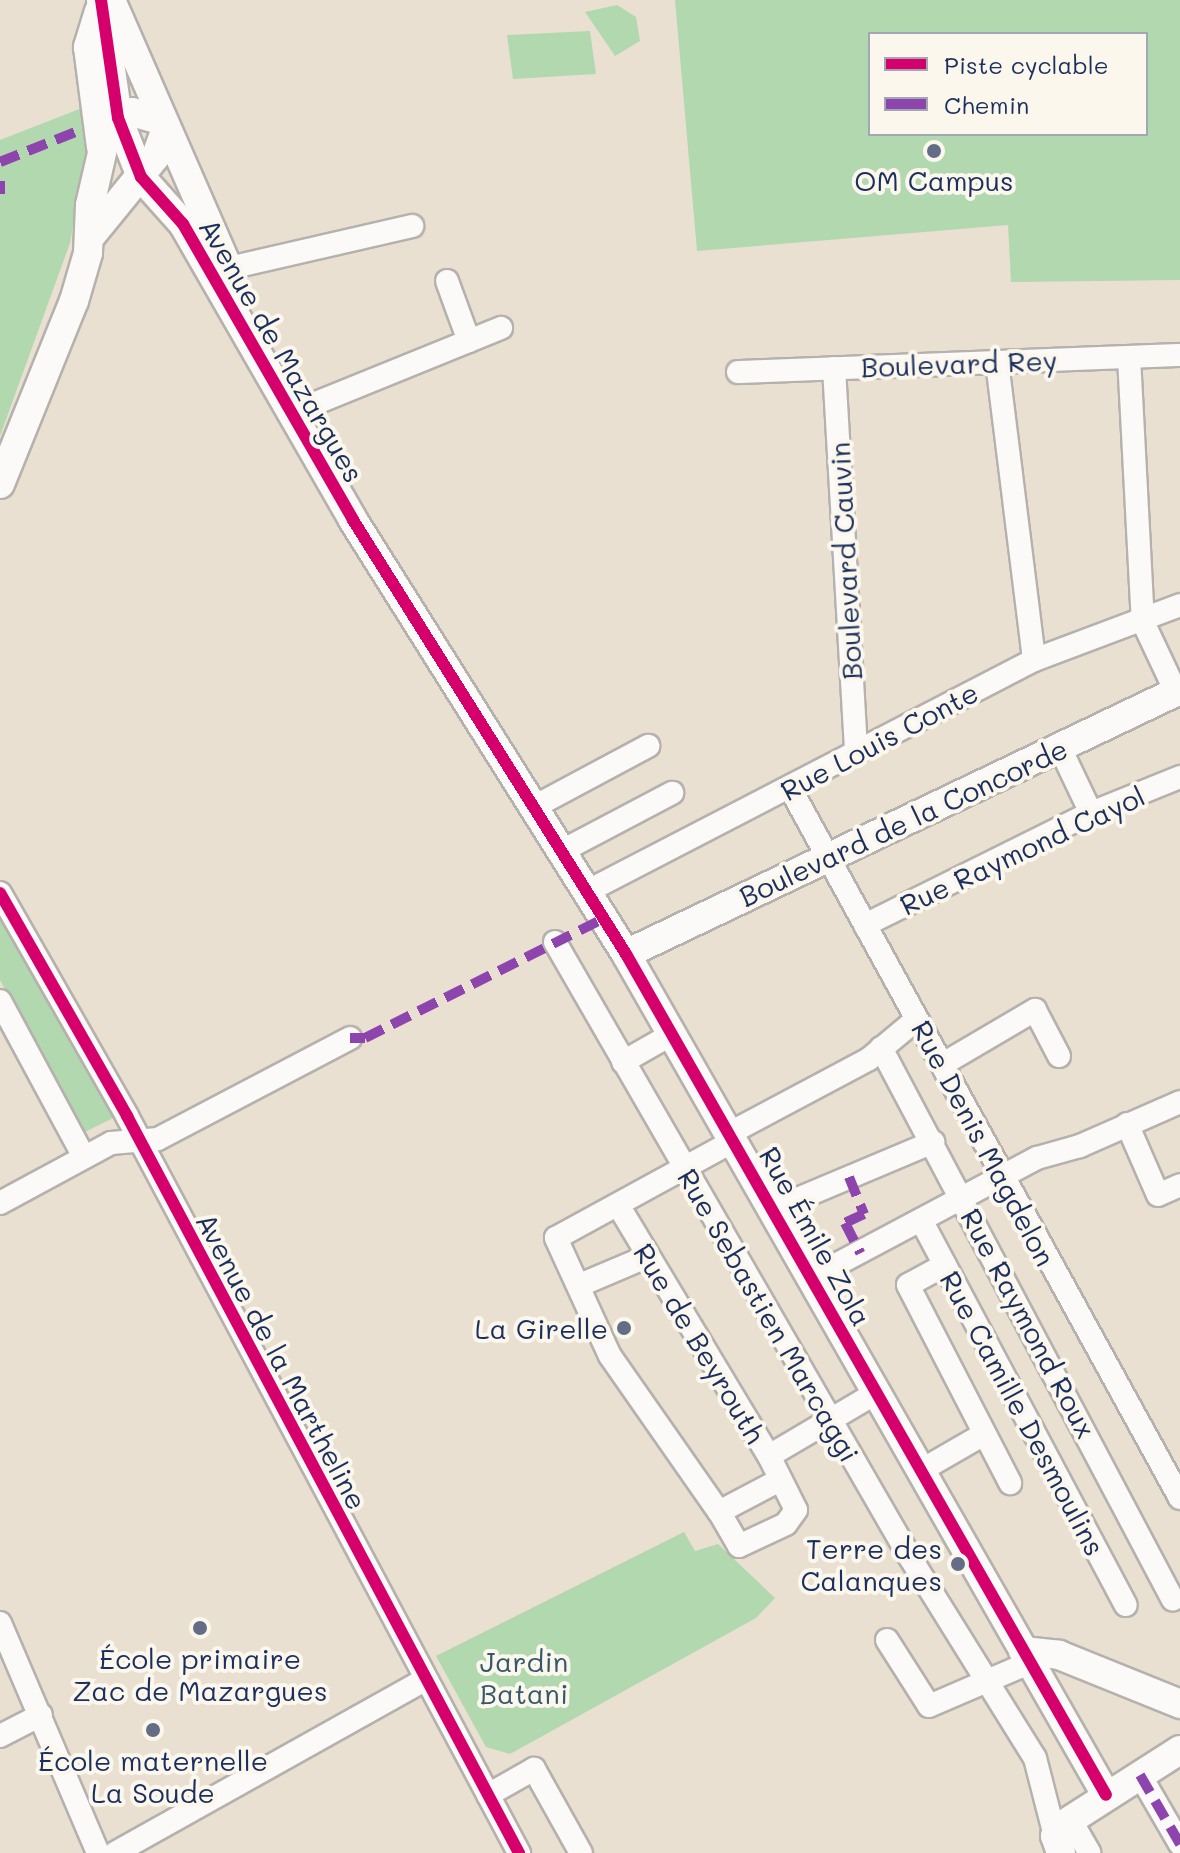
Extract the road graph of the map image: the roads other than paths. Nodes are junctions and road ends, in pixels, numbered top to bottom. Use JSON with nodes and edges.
{"nodes":[{"id":1,"x":104,"y":2,"type":"edge"},
{"id":2,"x":118,"y":118,"type":"junction"},
{"id":3,"x":163,"y":126,"type":"junction"},
{"id":4,"x":101,"y":145,"type":"junction"},
{"id":5,"x":141,"y":177,"type":"junction"},
{"id":6,"x":412,"y":226,"type":"dead end"},
{"id":7,"x":91,"y":236,"type":"junction"},
{"id":8,"x":229,"y":268,"type":"junction"},
{"id":9,"x":447,"y":281,"type":"dead end"},
{"id":10,"x":242,"y":325,"type":"junction"},
{"id":11,"x":501,"y":328,"type":"dead end"},
{"id":12,"x":469,"y":341,"type":"junction"},
{"id":13,"x":1180,"y":355,"type":"edge"},
{"id":14,"x":1129,"y":357,"type":"junction"},
{"id":15,"x":997,"y":362,"type":"junction"},
{"id":16,"x":834,"y":368,"type":"junction"},
{"id":17,"x":738,"y":372,"type":"dead end"},
{"id":18,"x":289,"y":414,"type":"junction"},
{"id":19,"x":0,"y":484,"type":"edge"},
{"id":20,"x":1180,"y":605,"type":"edge"},
{"id":21,"x":1143,"y":618,"type":"junction"},
{"id":22,"x":1034,"y":660,"type":"junction"},
{"id":23,"x":1178,"y":691,"type":"edge"},
{"id":24,"x":468,"y":710,"type":"joint"},
{"id":25,"x":648,"y":746,"type":"dead end"},
{"id":26,"x":1060,"y":748,"type":"junction"},
{"id":27,"x":856,"y":753,"type":"junction"},
{"id":28,"x":1180,"y":777,"type":"edge"},
{"id":29,"x":790,"y":788,"type":"junction"},
{"id":30,"x":672,"y":793,"type":"dead end"},
{"id":31,"x":532,"y":808,"type":"junction"},
{"id":32,"x":1091,"y":813,"type":"junction"},
{"id":33,"x":560,"y":852,"type":"junction"},
{"id":34,"x":829,"y":858,"type":"junction"},
{"id":35,"x":586,"y":892,"type":"junction"},
{"id":36,"x":0,"y":893,"type":"edge"},
{"id":37,"x":865,"y":925,"type":"junction"},
{"id":38,"x":555,"y":942,"type":"dead end"},
{"id":39,"x":626,"y":954,"type":"junction"},
{"id":40,"x":0,"y":1001,"type":"edge"},
{"id":41,"x":917,"y":1019,"type":"junction"},
{"id":42,"x":672,"y":1034,"type":"junction"},
{"id":43,"x":350,"y":1038,"type":"dead end"},
{"id":44,"x":881,"y":1048,"type":"junction"},
{"id":45,"x":1059,"y":1056,"type":"dead end"},
{"id":46,"x":623,"y":1062,"type":"junction"},
{"id":47,"x":943,"y":1064,"type":"junction"},
{"id":48,"x":1180,"y":1102,"type":"edge"},
{"id":49,"x":1127,"y":1124,"type":"junction"},
{"id":50,"x":730,"y":1133,"type":"junction"},
{"id":51,"x":138,"y":1140,"type":"junction"},
{"id":52,"x":933,"y":1142,"type":"junction"},
{"id":53,"x":84,"y":1157,"type":"junction"},
{"id":54,"x":684,"y":1169,"type":"junction"},
{"id":55,"x":1002,"y":1176,"type":"junction"},
{"id":56,"x":1180,"y":1185,"type":"edge"},
{"id":57,"x":963,"y":1197,"type":"junction"},
{"id":58,"x":0,"y":1203,"type":"edge"},
{"id":59,"x":618,"y":1205,"type":"junction"},
{"id":60,"x":774,"y":1209,"type":"junction"},
{"id":61,"x":921,"y":1220,"type":"junction"},
{"id":62,"x":646,"y":1257,"type":"junction"},
{"id":63,"x":945,"y":1265,"type":"junction"},
{"id":64,"x":813,"y":1277,"type":"junction"},
{"id":65,"x":580,"y":1285,"type":"junction"},
{"id":66,"x":876,"y":1393,"type":"junction"},
{"id":67,"x":830,"y":1420,"type":"junction"},
{"id":68,"x":984,"y":1434,"type":"junction"},
{"id":69,"x":769,"y":1456,"type":"junction"},
{"id":70,"x":920,"y":1471,"type":"junction"},
{"id":71,"x":778,"y":1481,"type":"junction"},
{"id":72,"x":1010,"y":1483,"type":"dead end"},
{"id":73,"x":1180,"y":1498,"type":"edge"},
{"id":74,"x":719,"y":1512,"type":"junction"},
{"id":75,"x":1173,"y":1600,"type":"dead end"},
{"id":76,"x":1126,"y":1605,"type":"dead end"},
{"id":77,"x":0,"y":1623,"type":"edge"},
{"id":78,"x":887,"y":1640,"type":"dead end"},
{"id":79,"x":1026,"y":1657,"type":"junction"},
{"id":80,"x":426,"y":1679,"type":"junction"},
{"id":81,"x":992,"y":1682,"type":"junction"},
{"id":82,"x":1180,"y":1704,"type":"edge"},
{"id":83,"x":41,"y":1715,"type":"junction"},
{"id":84,"x":0,"y":1736,"type":"edge"},
{"id":85,"x":1180,"y":1750,"type":"edge"},
{"id":86,"x":1140,"y":1775,"type":"junction"},
{"id":87,"x":488,"y":1795,"type":"junction"},
{"id":88,"x":1106,"y":1795,"type":"junction"},
{"id":89,"x":1062,"y":1836,"type":"edge"},
{"id":90,"x":1180,"y":1844,"type":"edge"},
{"id":91,"x":98,"y":1853,"type":"edge"},
{"id":92,"x":115,"y":1853,"type":"edge"},
{"id":93,"x":519,"y":1853,"type":"edge"},
{"id":94,"x":581,"y":1853,"type":"edge"},
{"id":95,"x":1090,"y":1853,"type":"edge"}],
"edges":[{"from":1,"to":2,"type":"street","name":"Avenue de Mazargues"},
{"from":1,"to":3,"type":"street","name":"Avenue de Mazargues"},
{"from":1,"to":4,"type":"street"},
{"from":2,"to":3,"type":"street"},
{"from":2,"to":4,"type":"street"},
{"from":2,"to":5,"type":"street","name":"Avenue de Mazargues"},
{"from":3,"to":5,"type":"street"},
{"from":3,"to":8,"type":"street","name":"Avenue de Mazargues"},
{"from":4,"to":5,"type":"street","name":"Avenue de Mazargues"},
{"from":4,"to":7,"type":"street"},
{"from":5,"to":7,"type":"street"},
{"from":5,"to":10,"type":"street","name":"Avenue de Mazargues"},
{"from":6,"to":8,"type":"street"},
{"from":7,"to":19,"type":"street"},
{"from":8,"to":10,"type":"street","name":"Avenue de Mazargues"},
{"from":9,"to":12,"type":"street"},
{"from":10,"to":18,"type":"street","name":"Avenue de Mazargues"},
{"from":11,"to":12,"type":"street"},
{"from":12,"to":18,"type":"street"},
{"from":13,"to":14,"type":"street","name":"Boulevard Rey"},
{"from":14,"to":15,"type":"street","name":"Boulevard Rey"},
{"from":14,"to":21,"type":"street"},
{"from":15,"to":16,"type":"street","name":"Boulevard Rey"},
{"from":15,"to":22,"type":"street"},
{"from":16,"to":17,"type":"street","name":"Boulevard Rey"},
{"from":16,"to":27,"type":"street","name":"Boulevard Cauvin"},
{"from":18,"to":24,"type":"street","name":"Avenue de Mazargues"},
{"from":20,"to":21,"type":"street","name":"Rue Louis Conte"},
{"from":21,"to":22,"type":"street","name":"Rue Louis Conte"},
{"from":21,"to":23,"type":"street"},
{"from":22,"to":27,"type":"street","name":"Rue Louis Conte"},
{"from":23,"to":26,"type":"street","name":"Boulevard de la Concorde"},
{"from":24,"to":31,"type":"street","name":"Rue Émile Zola"},
{"from":25,"to":31,"type":"street"},
{"from":26,"to":32,"type":"street"},
{"from":26,"to":34,"type":"street","name":"Boulevard de la Concorde"},
{"from":27,"to":29,"type":"street","name":"Rue Louis Conte"},
{"from":28,"to":32,"type":"street","name":"Rue Raymond Cayol"},
{"from":29,"to":34,"type":"street","name":"Rue Denis Magdelon"},
{"from":29,"to":35,"type":"street","name":"Rue Louis Conte"},
{"from":30,"to":33,"type":"street"},
{"from":31,"to":33,"type":"street","name":"Rue Émile Zola"},
{"from":32,"to":37,"type":"street","name":"Rue Raymond Cayol"},
{"from":33,"to":35,"type":"street","name":"Rue Émile Zola"},
{"from":34,"to":37,"type":"street","name":"Rue Denis Magdelon"},
{"from":34,"to":39,"type":"street","name":"Boulevard de la Concorde"},
{"from":35,"to":39,"type":"street","name":"Rue Émile Zola"},
{"from":36,"to":51,"type":"street","name":"Avenue de la Martheline"},
{"from":37,"to":41,"type":"street","name":"Rue Denis Magdelon"},
{"from":38,"to":46,"type":"street","name":"Rue Sebastien Marcaggi"},
{"from":39,"to":42,"type":"street","name":"Rue Émile Zola"},
{"from":40,"to":53,"type":"street"},
{"from":41,"to":44,"type":"street"},
{"from":41,"to":47,"type":"street","name":"Rue Denis Magdelon"},
{"from":42,"to":46,"type":"street"},
{"from":42,"to":50,"type":"street","name":"Rue Émile Zola"},
{"from":43,"to":51,"type":"street"},
{"from":44,"to":50,"type":"street"},
{"from":44,"to":52,"type":"street","name":"Rue Raymond Roux"},
{"from":45,"to":47,"type":"street"},
{"from":46,"to":54,"type":"street","name":"Rue Sebastien Marcaggi"},
{"from":47,"to":55,"type":"street","name":"Rue Denis Magdelon"},
{"from":48,"to":49,"type":"street"},
{"from":49,"to":55,"type":"street"},
{"from":49,"to":56,"type":"street"},
{"from":50,"to":54,"type":"street"},
{"from":50,"to":60,"type":"street","name":"Rue Émile Zola"},
{"from":51,"to":53,"type":"street"},
{"from":51,"to":80,"type":"street","name":"Avenue de la Martheline"},
{"from":52,"to":57,"type":"street","name":"Rue Raymond Roux"},
{"from":52,"to":60,"type":"street"},
{"from":53,"to":58,"type":"street"},
{"from":54,"to":59,"type":"street"},
{"from":54,"to":67,"type":"street","name":"Rue Sebastien Marcaggi"},
{"from":55,"to":57,"type":"street"},
{"from":55,"to":73,"type":"street","name":"Rue Denis Magdelon"},
{"from":57,"to":61,"type":"street"},
{"from":57,"to":75,"type":"street","name":"Rue Raymond Roux"},
{"from":59,"to":62,"type":"street","name":"Rue de Beyrouth"},
{"from":59,"to":65,"type":"street"},
{"from":60,"to":64,"type":"street","name":"Rue Émile Zola"},
{"from":61,"to":63,"type":"street","name":"Rue Camille Desmoulins"},
{"from":61,"to":64,"type":"street"},
{"from":62,"to":65,"type":"street"},
{"from":62,"to":69,"type":"street","name":"Rue de Beyrouth"},
{"from":63,"to":68,"type":"street"},
{"from":63,"to":76,"type":"street","name":"Rue Camille Desmoulins"},
{"from":64,"to":66,"type":"street","name":"Rue Émile Zola"},
{"from":65,"to":74,"type":"street"},
{"from":66,"to":67,"type":"street"},
{"from":66,"to":70,"type":"street","name":"Rue Émile Zola"},
{"from":67,"to":69,"type":"street"},
{"from":67,"to":81,"type":"street","name":"Rue Sebastien Marcaggi"},
{"from":68,"to":70,"type":"street"},
{"from":68,"to":72,"type":"street"},
{"from":69,"to":71,"type":"street","name":"Rue de Beyrouth"},
{"from":70,"to":79,"type":"street","name":"Rue Émile Zola"},
{"from":71,"to":74,"type":"street"},
{"from":71,"to":74,"type":"street","name":"Rue de Beyrouth"},
{"from":77,"to":83,"type":"street"},
{"from":78,"to":81,"type":"street"},
{"from":79,"to":81,"type":"street"},
{"from":79,"to":82,"type":"street"},
{"from":79,"to":88,"type":"street","name":"Rue Émile Zola"},
{"from":80,"to":87,"type":"street","name":"Avenue de la Martheline"},
{"from":80,"to":92,"type":"street"},
{"from":81,"to":89,"type":"street","name":"Rue Sebastien Marcaggi"},
{"from":83,"to":84,"type":"street"},
{"from":83,"to":91,"type":"street"},
{"from":85,"to":86,"type":"street"},
{"from":86,"to":88,"type":"street"},
{"from":86,"to":90,"type":"street"},
{"from":87,"to":93,"type":"street","name":"Avenue de la Martheline"},
{"from":87,"to":94,"type":"street"},
{"from":88,"to":89,"type":"street"},
{"from":89,"to":95,"type":"street","name":"Rue Sebastien Marcaggi"}]}
